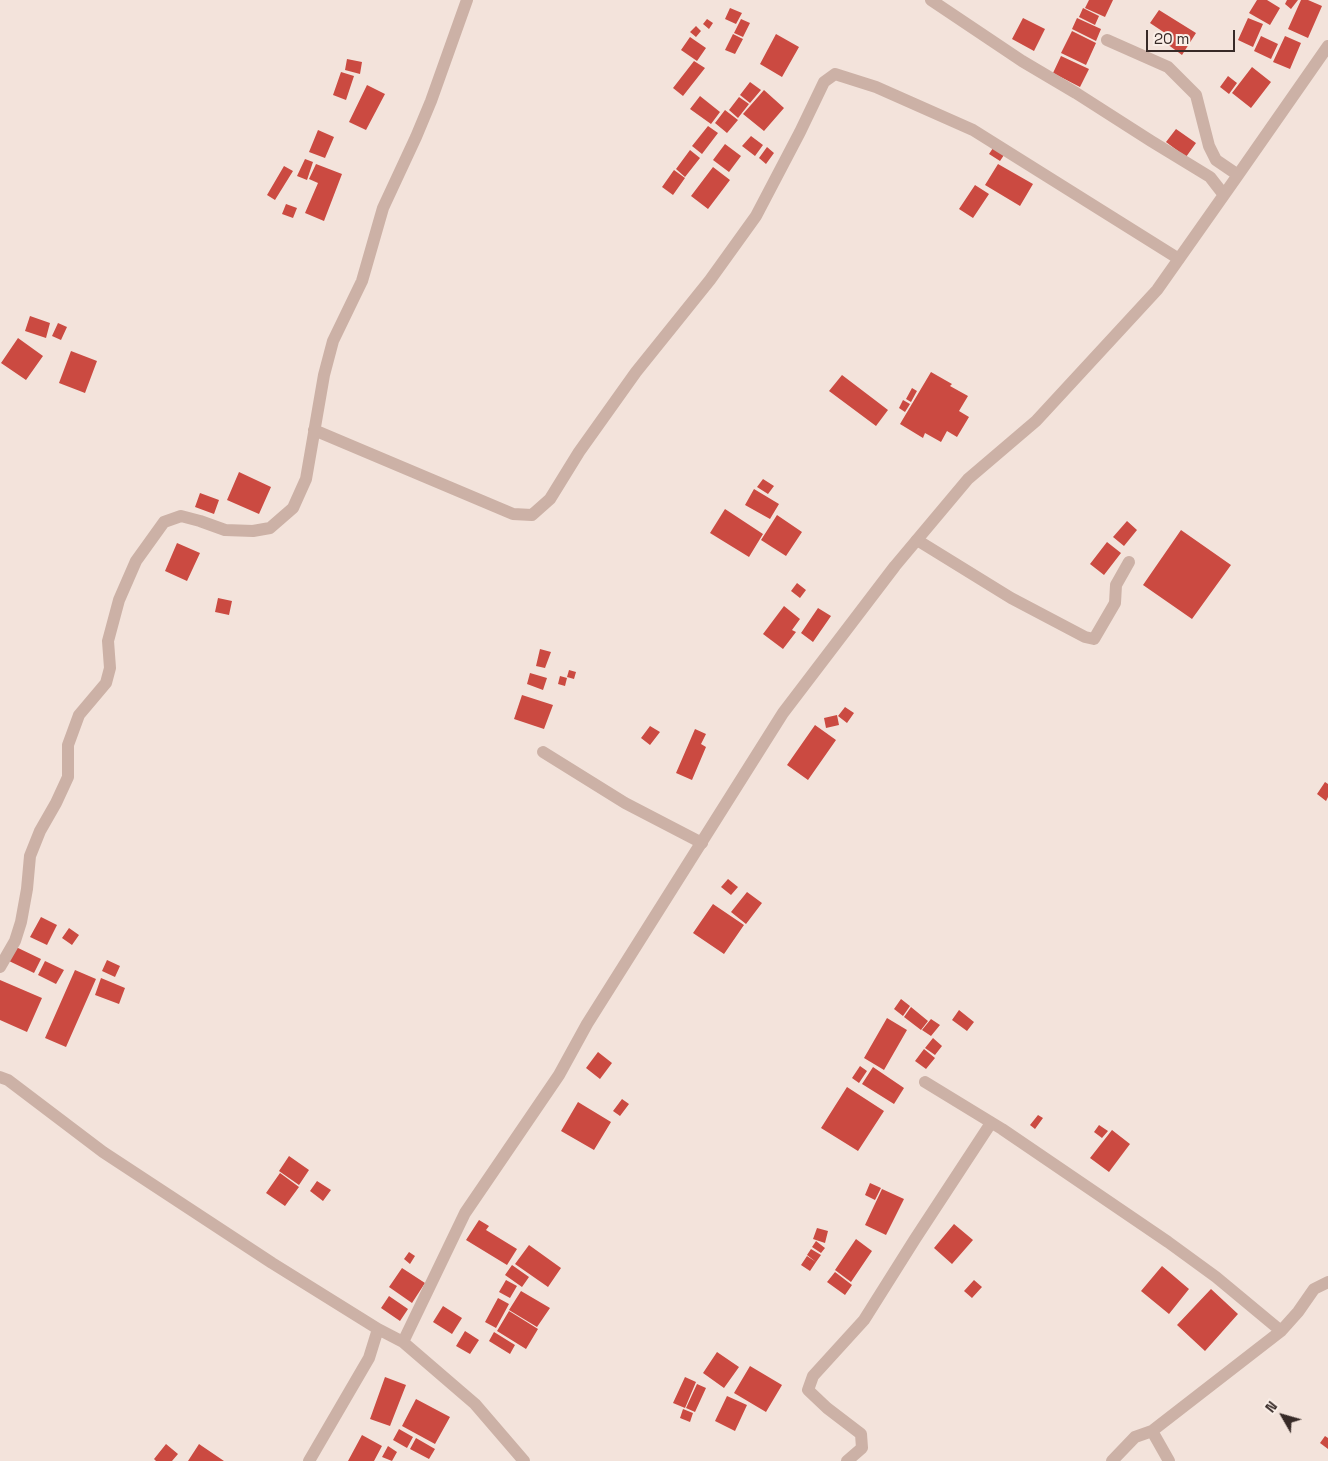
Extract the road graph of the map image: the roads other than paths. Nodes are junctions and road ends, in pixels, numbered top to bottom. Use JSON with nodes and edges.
{"nodes":[{"id":1,"x":467,"y":0,"type":"edge"},
{"id":2,"x":931,"y":0,"type":"edge"},
{"id":3,"x":1107,"y":40,"type":"dead end"},
{"id":4,"x":1328,"y":46,"type":"edge"},
{"id":5,"x":1238,"y":175,"type":"junction"},
{"id":6,"x":1224,"y":196,"type":"junction"},
{"id":7,"x":1178,"y":259,"type":"junction"},
{"id":8,"x":314,"y":430,"type":"junction"},
{"id":9,"x":917,"y":540,"type":"junction"},
{"id":10,"x":1129,"y":562,"type":"dead end"},
{"id":11,"x":543,"y":752,"type":"dead end"},
{"id":12,"x":702,"y":842,"type":"junction"},
{"id":13,"x":0,"y":967,"type":"edge"},
{"id":14,"x":0,"y":1077,"type":"edge"},
{"id":15,"x":925,"y":1082,"type":"dead end"},
{"id":16,"x":991,"y":1123,"type":"junction"},
{"id":17,"x":1328,"y":1282,"type":"edge"},
{"id":18,"x":378,"y":1329,"type":"junction"},
{"id":19,"x":1281,"y":1331,"type":"junction"},
{"id":20,"x":403,"y":1342,"type":"junction"},
{"id":21,"x":1152,"y":1432,"type":"junction"},
{"id":22,"x":309,"y":1461,"type":"edge"},
{"id":23,"x":524,"y":1461,"type":"edge"},
{"id":24,"x":847,"y":1461,"type":"edge"},
{"id":25,"x":1112,"y":1461,"type":"edge"},
{"id":26,"x":1168,"y":1461,"type":"edge"}],
"edges":[{"from":1,"to":8,"type":"street"},
{"from":2,"to":6,"type":"street"},
{"from":3,"to":5,"type":"street"},
{"from":4,"to":5,"type":"street"},
{"from":5,"to":6,"type":"street"},
{"from":6,"to":7,"type":"street"},
{"from":7,"to":8,"type":"street"},
{"from":7,"to":9,"type":"street"},
{"from":8,"to":13,"type":"street"},
{"from":9,"to":10,"type":"street"},
{"from":9,"to":12,"type":"street"},
{"from":11,"to":12,"type":"street"},
{"from":12,"to":20,"type":"street"},
{"from":14,"to":18,"type":"street"},
{"from":15,"to":16,"type":"street"},
{"from":16,"to":19,"type":"street"},
{"from":16,"to":24,"type":"street"},
{"from":17,"to":19,"type":"street"},
{"from":18,"to":20,"type":"street"},
{"from":18,"to":22,"type":"street"},
{"from":19,"to":21,"type":"street"},
{"from":20,"to":23,"type":"street"},
{"from":21,"to":25,"type":"street"},
{"from":21,"to":26,"type":"street"}]}
